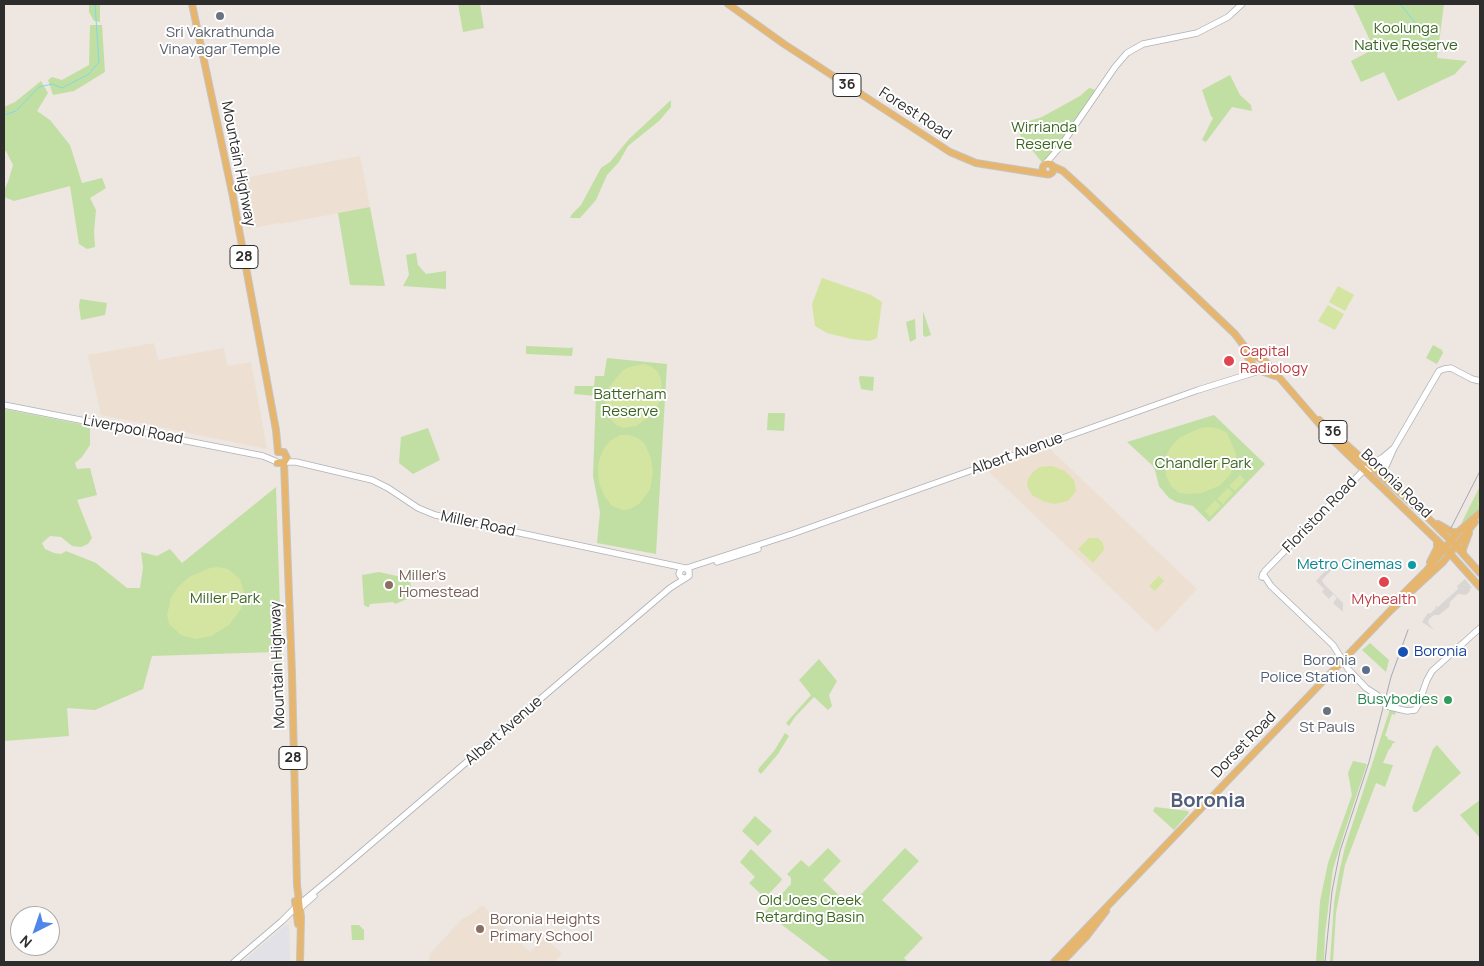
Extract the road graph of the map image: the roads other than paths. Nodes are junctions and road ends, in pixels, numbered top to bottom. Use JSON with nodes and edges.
{"nodes":[{"id":1,"x":194,"y":4,"type":"edge"},
{"id":2,"x":728,"y":4,"type":"edge"},
{"id":3,"x":1242,"y":4,"type":"edge"},
{"id":4,"x":1060,"y":147,"type":"junction"},
{"id":5,"x":1044,"y":165,"type":"junction"},
{"id":6,"x":1052,"y":166,"type":"junction"},
{"id":7,"x":1024,"y":169,"type":"junction"},
{"id":8,"x":1048,"y":174,"type":"junction"},
{"id":9,"x":1072,"y":180,"type":"junction"},
{"id":10,"x":1238,"y":338,"type":"junction"},
{"id":11,"x":1263,"y":361,"type":"junction"},
{"id":12,"x":1257,"y":368,"type":"junction"},
{"id":13,"x":1279,"y":379,"type":"junction"},
{"id":14,"x":1480,"y":380,"type":"edge"},
{"id":15,"x":1296,"y":398,"type":"junction"},
{"id":16,"x":4,"y":404,"type":"edge"},
{"id":17,"x":1394,"y":448,"type":"junction"},
{"id":18,"x":280,"y":458,"type":"junction"},
{"id":19,"x":1390,"y":458,"type":"junction"},
{"id":20,"x":1372,"y":466,"type":"junction"},
{"id":21,"x":1364,"y":470,"type":"junction"},
{"id":22,"x":1382,"y":475,"type":"junction"},
{"id":23,"x":1388,"y":480,"type":"junction"},
{"id":24,"x":1382,"y":487,"type":"junction"},
{"id":25,"x":1396,"y":488,"type":"junction"},
{"id":26,"x":1404,"y":510,"type":"junction"},
{"id":27,"x":1420,"y":511,"type":"junction"},
{"id":28,"x":1480,"y":514,"type":"edge"},
{"id":29,"x":1426,"y":516,"type":"junction"},
{"id":30,"x":1475,"y":522,"type":"junction"},
{"id":31,"x":1458,"y":532,"type":"junction"},
{"id":32,"x":1437,"y":540,"type":"junction"},
{"id":33,"x":1451,"y":540,"type":"junction"},
{"id":34,"x":1456,"y":546,"type":"junction"},
{"id":35,"x":1448,"y":550,"type":"junction"},
{"id":36,"x":1463,"y":553,"type":"junction"},
{"id":37,"x":1442,"y":562,"type":"junction"},
{"id":38,"x":670,"y":564,"type":"junction"},
{"id":39,"x":687,"y":570,"type":"junction"},
{"id":40,"x":1427,"y":570,"type":"junction"},
{"id":41,"x":1468,"y":573,"type":"junction"},
{"id":42,"x":1480,"y":573,"type":"edge"},
{"id":43,"x":681,"y":575,"type":"junction"},
{"id":44,"x":1480,"y":587,"type":"edge"},
{"id":45,"x":1391,"y":610,"type":"junction"},
{"id":46,"x":1480,"y":628,"type":"edge"},
{"id":47,"x":1343,"y":661,"type":"junction"},
{"id":48,"x":337,"y":873,"type":"junction"},
{"id":49,"x":297,"y":887,"type":"junction"},
{"id":50,"x":310,"y":895,"type":"junction"},
{"id":51,"x":298,"y":908,"type":"junction"},
{"id":52,"x":1073,"y":946,"type":"junction"},
{"id":53,"x":234,"y":962,"type":"edge"},
{"id":54,"x":300,"y":962,"type":"edge"},
{"id":55,"x":1054,"y":962,"type":"edge"},
{"id":56,"x":1062,"y":962,"type":"edge"}],
"edges":[{"from":1,"to":18,"type":"main road","name":"Mountain Highway","number":"28"},
{"from":2,"to":7,"type":"main road","name":"Forest Road","number":"36"},
{"from":3,"to":4,"type":"main road"},
{"from":4,"to":5,"type":"main road"},
{"from":4,"to":6,"type":"main road"},
{"from":5,"to":6,"type":"main road","number":"36"},
{"from":5,"to":7,"type":"main road","name":"Forest Road","number":"36"},
{"from":5,"to":8,"type":"main road"},
{"from":6,"to":8,"type":"main road"},
{"from":6,"to":9,"type":"main road","name":"Boronia Road","number":"36"},
{"from":7,"to":8,"type":"main road","name":"Forest Road","number":"36"},
{"from":8,"to":9,"type":"main road","name":"Boronia Road","number":"36"},
{"from":9,"to":10,"type":"main road","name":"Boronia Road","number":"36"},
{"from":10,"to":11,"type":"main road","name":"Boronia Road","number":"36"},
{"from":10,"to":12,"type":"main road","name":"Boronia Road","number":"36"},
{"from":11,"to":12,"type":"main road"},
{"from":11,"to":12,"type":"main road"},
{"from":11,"to":13,"type":"main road","name":"Boronia Road","number":"36"},
{"from":12,"to":13,"type":"main road","name":"Boronia Road","number":"36"},
{"from":12,"to":39,"type":"main road","name":"Albert Avenue"},
{"from":13,"to":15,"type":"main road","name":"Boronia Road","number":"36"},
{"from":14,"to":17,"type":"main road"},
{"from":15,"to":20,"type":"main road","name":"Boronia Road","number":"36"},
{"from":15,"to":21,"type":"main road","name":"Boronia Road","number":"36"},
{"from":16,"to":18,"type":"main road","name":"Liverpool Road"},
{"from":17,"to":19,"type":"main road"},
{"from":17,"to":20,"type":"main road"},
{"from":18,"to":38,"type":"main road","name":"Miller Road"},
{"from":18,"to":49,"type":"main road","name":"Mountain Highway","number":"28"},
{"from":19,"to":20,"type":"main road"},
{"from":19,"to":22,"type":"main road"},
{"from":20,"to":21,"type":"main road","name":"Floriston Road"},
{"from":20,"to":22,"type":"main road","name":"Boronia Road","number":"36"},
{"from":21,"to":24,"type":"main road","name":"Boronia Road","number":"36"},
{"from":21,"to":47,"type":"main road","name":"Floriston Road"},
{"from":22,"to":23,"type":"main road","name":"Boronia Road","number":"36"},
{"from":23,"to":24,"type":"main road"},
{"from":23,"to":25,"type":"main road","name":"Boronia Road","number":"36"},
{"from":24,"to":26,"type":"main road","name":"Boronia Road","number":"36"},
{"from":25,"to":26,"type":"main road"},
{"from":25,"to":27,"type":"main road","name":"Boronia Road","number":"36"},
{"from":26,"to":27,"type":"main road"},
{"from":26,"to":32,"type":"main road","name":"Boronia Road","number":"36"},
{"from":27,"to":29,"type":"main road","name":"Boronia Road","number":"36"},
{"from":28,"to":30,"type":"main road","name":"Dorset Road"},
{"from":28,"to":31,"type":"main road","name":"Dorset Road"},
{"from":29,"to":31,"type":"main road","name":"Boronia Road"},
{"from":29,"to":33,"type":"main road","name":"Boronia Road","number":"36"},
{"from":30,"to":34,"type":"main road","name":"Dorset Road"},
{"from":30,"to":36,"type":"main road","name":"Dorset Road"},
{"from":31,"to":33,"type":"main road","name":"Dorset Road"},
{"from":32,"to":35,"type":"main road","name":"Boronia Road","number":"36"},
{"from":32,"to":40,"type":"main road"},
{"from":33,"to":34,"type":"main road","name":"Boronia Road","number":"36"},
{"from":33,"to":35,"type":"main road","name":"Dorset Road"},
{"from":34,"to":35,"type":"main road","name":"Dorset Road"},
{"from":34,"to":36,"type":"main road","name":"Boronia Road","number":"36"},
{"from":35,"to":37,"type":"main road","name":"Dorset Road"},
{"from":35,"to":40,"type":"main road","name":"Dorset Road"},
{"from":35,"to":41,"type":"main road","name":"Boronia Road","number":"36"},
{"from":36,"to":42,"type":"main road","name":"Boronia Road","number":"36"},
{"from":37,"to":41,"type":"main road"},
{"from":37,"to":45,"type":"main road","name":"Dorset Road"},
{"from":38,"to":39,"type":"main road","name":"Miller Road"},
{"from":38,"to":43,"type":"main road","name":"Miller Road"},
{"from":39,"to":43,"type":"main road"},
{"from":39,"to":43,"type":"main road"},
{"from":40,"to":45,"type":"main road","name":"Dorset Road"},
{"from":41,"to":44,"type":"main road","name":"Boronia Road","number":"36"},
{"from":43,"to":48,"type":"main road","name":"Albert Avenue"},
{"from":45,"to":47,"type":"main road","name":"Dorset Road"},
{"from":46,"to":47,"type":"main road","bridge":true},
{"from":47,"to":52,"type":"main road","name":"Dorset Road"},
{"from":48,"to":50,"type":"main road","name":"Albert Avenue"},
{"from":48,"to":51,"type":"main road","name":"Albert Avenue"},
{"from":49,"to":50,"type":"main road"},
{"from":49,"to":51,"type":"main road","name":"Mountain Highway","number":"28"},
{"from":50,"to":51,"type":"main road","name":"Albert Avenue"},
{"from":51,"to":53,"type":"main road"},
{"from":51,"to":54,"type":"main road","name":"Mountain Highway","number":"28"},
{"from":52,"to":55,"type":"main road","name":"Dorset Road"},
{"from":52,"to":56,"type":"main road","name":"Dorset Road"}]}
